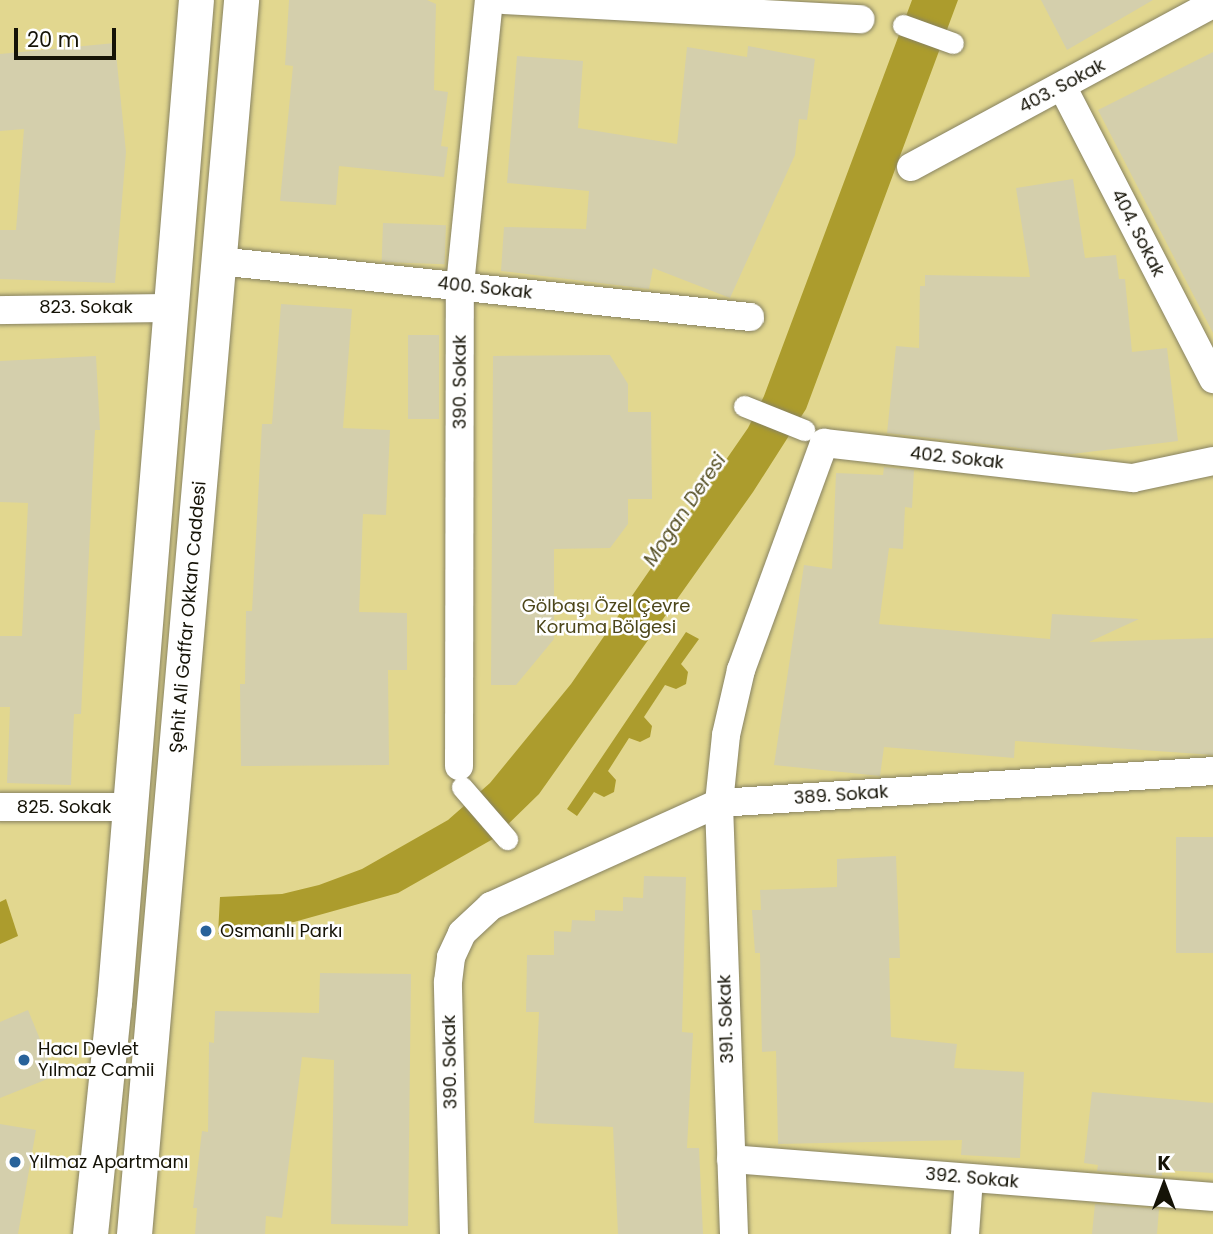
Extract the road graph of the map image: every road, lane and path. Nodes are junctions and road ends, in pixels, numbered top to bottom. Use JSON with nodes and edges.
{"nodes":[{"id":1,"x":196,"y":0,"type":"edge"},
{"id":2,"x":241,"y":0,"type":"edge"},
{"id":3,"x":489,"y":0,"type":"edge"},
{"id":4,"x":504,"y":0,"type":"edge"},
{"id":5,"x":1213,"y":4,"type":"edge"},
{"id":6,"x":860,"y":19,"type":"dead end"},
{"id":7,"x":903,"y":25,"type":"dead end"},
{"id":8,"x":953,"y":43,"type":"dead end"},
{"id":9,"x":1062,"y":86,"type":"junction"},
{"id":10,"x":911,"y":167,"type":"dead end"},
{"id":11,"x":218,"y":261,"type":"junction"},
{"id":12,"x":460,"y":285,"type":"junction"},
{"id":13,"x":173,"y":308,"type":"junction"},
{"id":14,"x":0,"y":310,"type":"edge"},
{"id":15,"x":750,"y":317,"type":"dead end"},
{"id":16,"x":1213,"y":379,"type":"edge"},
{"id":17,"x":744,"y":406,"type":"dead end"},
{"id":18,"x":804,"y":430,"type":"dead end"},
{"id":19,"x":1213,"y":461,"type":"edge"},
{"id":20,"x":780,"y":560,"type":"joint"},
{"id":21,"x":1213,"y":771,"type":"edge"},
{"id":22,"x":461,"y":776,"type":"joint"},
{"id":23,"x":719,"y":803,"type":"junction"},
{"id":24,"x":0,"y":807,"type":"edge"},
{"id":25,"x":128,"y":807,"type":"junction"},
{"id":26,"x":507,"y":839,"type":"dead end"},
{"id":27,"x":491,"y":906,"type":"joint"},
{"id":28,"x":731,"y":1159,"type":"junction"},
{"id":29,"x":969,"y":1178,"type":"junction"},
{"id":30,"x":1213,"y":1197,"type":"edge"},
{"id":31,"x":90,"y":1234,"type":"edge"},
{"id":32,"x":134,"y":1234,"type":"edge"},
{"id":33,"x":454,"y":1234,"type":"edge"},
{"id":34,"x":734,"y":1234,"type":"edge"},
{"id":35,"x":965,"y":1234,"type":"edge"}],
"edges":[{"from":1,"to":13,"type":"street"},
{"from":2,"to":11,"type":"street","name":"Şehit Ali Gaffar Okkan Caddesi"},
{"from":3,"to":12,"type":"street","name":"390. Sokak"},
{"from":4,"to":6,"type":"street"},
{"from":5,"to":9,"type":"street","name":"403. Sokak"},
{"from":7,"to":8,"type":"street"},
{"from":9,"to":10,"type":"street","name":"403. Sokak"},
{"from":9,"to":16,"type":"street","name":"404. Sokak"},
{"from":11,"to":12,"type":"street","name":"400. Sokak"},
{"from":11,"to":32,"type":"street","name":"Şehit Ali Gaffar Okkan Caddesi"},
{"from":12,"to":15,"type":"street","name":"400. Sokak"},
{"from":12,"to":22,"type":"street","name":"390. Sokak"},
{"from":13,"to":14,"type":"street","name":"823. Sokak"},
{"from":13,"to":25,"type":"street"},
{"from":17,"to":18,"type":"street"},
{"from":19,"to":20,"type":"street","name":"402. Sokak"},
{"from":20,"to":23,"type":"street","name":"391. Sokak"},
{"from":21,"to":23,"type":"street","name":"389. Sokak"},
{"from":22,"to":26,"type":"street"},
{"from":23,"to":27,"type":"street","name":"389. Sokak"},
{"from":23,"to":28,"type":"street","name":"391. Sokak"},
{"from":24,"to":25,"type":"street","name":"825. Sokak"},
{"from":25,"to":31,"type":"street"},
{"from":27,"to":33,"type":"street","name":"390. Sokak"},
{"from":28,"to":29,"type":"street","name":"392. Sokak"},
{"from":28,"to":34,"type":"street","name":"391. Sokak"},
{"from":29,"to":30,"type":"street","name":"392. Sokak"},
{"from":29,"to":35,"type":"street"}]}
